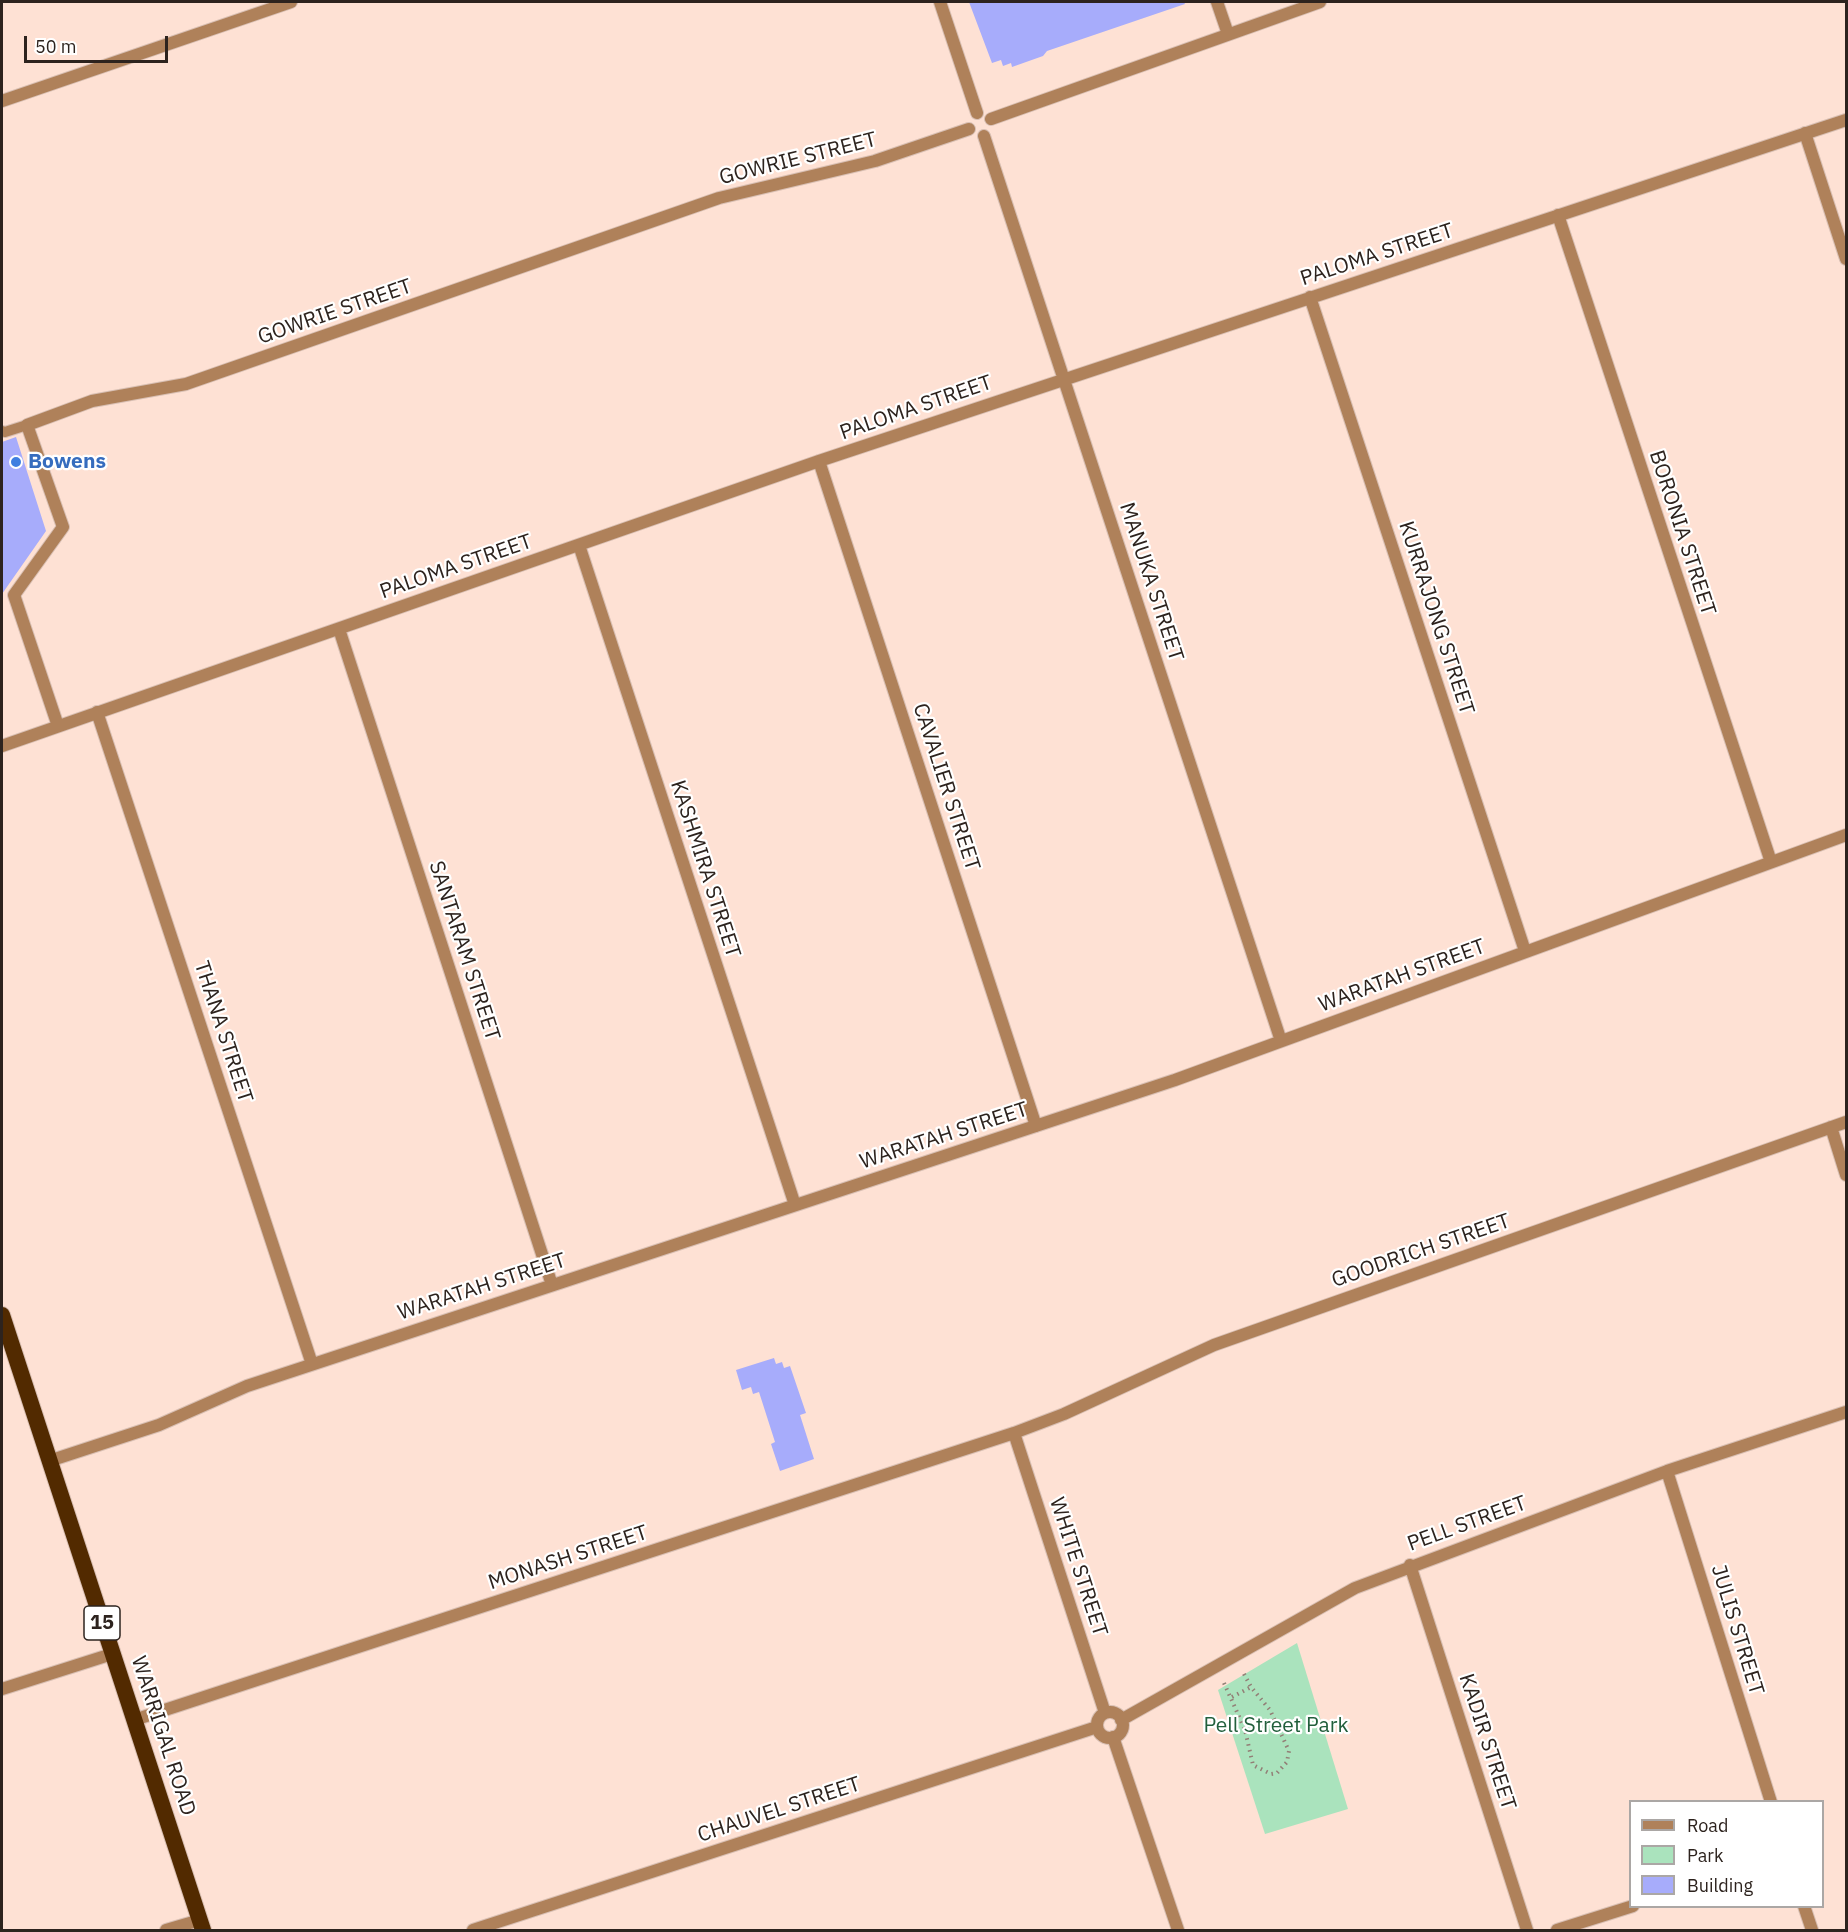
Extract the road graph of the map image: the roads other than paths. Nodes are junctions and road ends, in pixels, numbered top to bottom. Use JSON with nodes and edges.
{"nodes":[{"id":1,"x":291,"y":2,"type":"edge"},
{"id":2,"x":940,"y":2,"type":"edge"},
{"id":3,"x":1217,"y":2,"type":"edge"},
{"id":4,"x":1320,"y":2,"type":"edge"},
{"id":5,"x":1228,"y":34,"type":"junction"},
{"id":6,"x":2,"y":101,"type":"edge"},
{"id":7,"x":977,"y":112,"type":"junction"},
{"id":8,"x":991,"y":119,"type":"junction"},
{"id":9,"x":1846,"y":120,"type":"edge"},
{"id":10,"x":969,"y":129,"type":"junction"},
{"id":11,"x":1805,"y":133,"type":"junction"},
{"id":12,"x":984,"y":136,"type":"junction"},
{"id":13,"x":1558,"y":215,"type":"junction"},
{"id":14,"x":1846,"y":259,"type":"edge"},
{"id":15,"x":1311,"y":297,"type":"junction"},
{"id":16,"x":1064,"y":379,"type":"junction"},
{"id":17,"x":27,"y":425,"type":"junction"},
{"id":18,"x":2,"y":431,"type":"edge"},
{"id":19,"x":819,"y":461,"type":"junction"},
{"id":20,"x":579,"y":544,"type":"junction"},
{"id":21,"x":339,"y":629,"type":"junction"},
{"id":22,"x":98,"y":712,"type":"junction"},
{"id":23,"x":58,"y":726,"type":"junction"},
{"id":24,"x":2,"y":746,"type":"edge"},
{"id":25,"x":1846,"y":835,"type":"edge"},
{"id":26,"x":1771,"y":862,"type":"junction"},
{"id":27,"x":1525,"y":951,"type":"junction"},
{"id":28,"x":1281,"y":1041,"type":"junction"},
{"id":29,"x":1846,"y":1122,"type":"edge"},
{"id":30,"x":1036,"y":1126,"type":"junction"},
{"id":31,"x":1831,"y":1127,"type":"junction"},
{"id":32,"x":1846,"y":1175,"type":"edge"},
{"id":33,"x":795,"y":1205,"type":"junction"},
{"id":34,"x":552,"y":1284,"type":"junction"},
{"id":35,"x":3,"y":1322,"type":"edge"},
{"id":36,"x":312,"y":1364,"type":"junction"},
{"id":37,"x":1846,"y":1412,"type":"edge"},
{"id":38,"x":1014,"y":1433,"type":"junction"},
{"id":39,"x":49,"y":1461,"type":"junction"},
{"id":40,"x":1667,"y":1471,"type":"junction"},
{"id":41,"x":1410,"y":1565,"type":"junction"},
{"id":42,"x":112,"y":1653,"type":"junction"},
{"id":43,"x":2,"y":1689,"type":"edge"},
{"id":44,"x":1105,"y":1713,"type":"junction"},
{"id":45,"x":134,"y":1720,"type":"junction"},
{"id":46,"x":1122,"y":1720,"type":"junction"},
{"id":47,"x":1097,"y":1727,"type":"junction"},
{"id":48,"x":1113,"y":1737,"type":"junction"},
{"id":49,"x":1770,"y":1800,"type":"edge"},
{"id":50,"x":1629,"y":1907,"type":"edge"},
{"id":51,"x":1805,"y":1908,"type":"edge"},
{"id":52,"x":201,"y":1925,"type":"edge"},
{"id":53,"x":166,"y":1930,"type":"edge"},
{"id":54,"x":474,"y":1930,"type":"edge"},
{"id":55,"x":1178,"y":1930,"type":"edge"},
{"id":56,"x":1527,"y":1930,"type":"edge"},
{"id":57,"x":1557,"y":1930,"type":"edge"},
{"id":58,"x":1812,"y":1930,"type":"edge"}],
"edges":[{"from":1,"to":6,"type":"street"},
{"from":2,"to":7,"type":"street"},
{"from":3,"to":5,"type":"street"},
{"from":4,"to":5,"type":"street"},
{"from":5,"to":8,"type":"street"},
{"from":7,"to":8,"type":"street"},
{"from":7,"to":10,"type":"street"},
{"from":8,"to":12,"type":"street"},
{"from":9,"to":11,"type":"street","name":"PALOMA STREET"},
{"from":10,"to":12,"type":"street"},
{"from":10,"to":17,"type":"street","name":"GOWRIE STREET"},
{"from":11,"to":13,"type":"street","name":"PALOMA STREET"},
{"from":11,"to":14,"type":"street"},
{"from":12,"to":16,"type":"street","name":"MANUKA STREET"},
{"from":13,"to":15,"type":"street","name":"PALOMA STREET"},
{"from":13,"to":26,"type":"street","name":"BORONIA STREET"},
{"from":15,"to":16,"type":"street","name":"PALOMA STREET"},
{"from":15,"to":27,"type":"street","name":"KURRAJONG STREET"},
{"from":16,"to":19,"type":"street","name":"PALOMA STREET"},
{"from":16,"to":28,"type":"street","name":"MANUKA STREET"},
{"from":17,"to":18,"type":"lane"},
{"from":17,"to":23,"type":"street"},
{"from":19,"to":20,"type":"street","name":"PALOMA STREET"},
{"from":19,"to":30,"type":"street","name":"CAVALIER STREET"},
{"from":20,"to":21,"type":"street","name":"PALOMA STREET"},
{"from":20,"to":33,"type":"street","name":"KASHMIRA STREET"},
{"from":21,"to":22,"type":"street","name":"PALOMA STREET"},
{"from":21,"to":34,"type":"street","name":"SANTARAM STREET"},
{"from":22,"to":23,"type":"street","name":"PALOMA STREET"},
{"from":22,"to":36,"type":"street","name":"THANA STREET"},
{"from":23,"to":24,"type":"street","name":"PALOMA STREET"},
{"from":25,"to":26,"type":"street","name":"WARATAH STREET"},
{"from":26,"to":27,"type":"street","name":"WARATAH STREET"},
{"from":27,"to":28,"type":"street","name":"WARATAH STREET"},
{"from":28,"to":30,"type":"street","name":"WARATAH STREET"},
{"from":29,"to":31,"type":"street","name":"GOODRICH STREET"},
{"from":30,"to":33,"type":"street","name":"WARATAH STREET"},
{"from":31,"to":32,"type":"street"},
{"from":31,"to":38,"type":"street","name":"GOODRICH STREET"},
{"from":33,"to":34,"type":"street","name":"WARATAH STREET"},
{"from":34,"to":36,"type":"street","name":"WARATAH STREET"},
{"from":35,"to":39,"type":"highway","name":"WARRIGAL ROAD","number":"15"},
{"from":36,"to":39,"type":"street","name":"WARATAH STREET"},
{"from":37,"to":40,"type":"street","name":"PELL STREET"},
{"from":38,"to":44,"type":"street","name":"WHITE STREET"},
{"from":38,"to":45,"type":"street","name":"MONASH STREET"},
{"from":39,"to":42,"type":"highway","name":"WARRIGAL ROAD","number":"15"},
{"from":40,"to":41,"type":"street","name":"PELL STREET"},
{"from":40,"to":49,"type":"street","name":"JULIS STREET"},
{"from":41,"to":46,"type":"street","name":"PELL STREET"},
{"from":41,"to":56,"type":"street","name":"KADIR STREET"},
{"from":42,"to":43,"type":"street"},
{"from":42,"to":45,"type":"highway","name":"WARRIGAL ROAD","number":"15"},
{"from":44,"to":46,"type":"street"},
{"from":44,"to":47,"type":"street"},
{"from":45,"to":52,"type":"highway","name":"WARRIGAL ROAD","number":"15"},
{"from":46,"to":48,"type":"street"},
{"from":47,"to":48,"type":"street"},
{"from":47,"to":54,"type":"street","name":"CHAUVEL STREET"},
{"from":48,"to":55,"type":"street"},
{"from":50,"to":57,"type":"street"},
{"from":51,"to":58,"type":"street"},
{"from":52,"to":53,"type":"street"}]}
